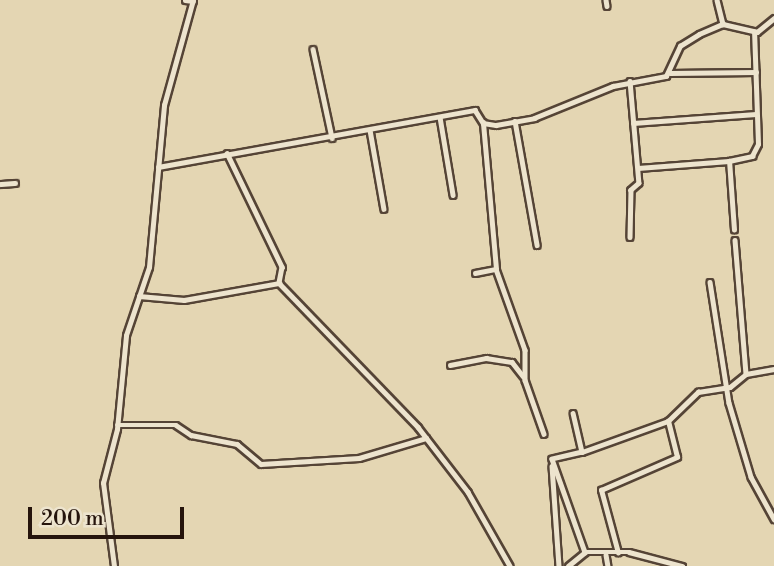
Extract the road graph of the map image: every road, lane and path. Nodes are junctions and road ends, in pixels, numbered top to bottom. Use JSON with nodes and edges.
{"nodes":[{"id":1,"x":185,"y":0,"type":"edge"},
{"id":2,"x":717,"y":0,"type":"edge"},
{"id":3,"x":193,"y":1,"type":"edge"},
{"id":4,"x":774,"y":18,"type":"edge"},
{"id":5,"x":723,"y":24,"type":"junction"},
{"id":6,"x":754,"y":32,"type":"junction"},
{"id":7,"x":313,"y":49,"type":"dead end"},
{"id":8,"x":670,"y":72,"type":"junction"},
{"id":9,"x":756,"y":72,"type":"junction"},
{"id":10,"x":629,"y":81,"type":"junction"},
{"id":11,"x":756,"y":114,"type":"junction"},
{"id":12,"x":440,"y":117,"type":"junction"},
{"id":13,"x":515,"y":121,"type":"junction"},
{"id":14,"x":483,"y":123,"type":"junction"},
{"id":15,"x":633,"y":123,"type":"junction"},
{"id":16,"x":370,"y":130,"type":"junction"},
{"id":17,"x":332,"y":138,"type":"junction"},
{"id":18,"x":227,"y":153,"type":"junction"},
{"id":19,"x":729,"y":162,"type":"junction"},
{"id":20,"x":158,"y":167,"type":"junction"},
{"id":21,"x":638,"y":168,"type":"junction"},
{"id":22,"x":0,"y":184,"type":"edge"},
{"id":23,"x":15,"y":184,"type":"dead end"},
{"id":24,"x":453,"y":195,"type":"dead end"},
{"id":25,"x":384,"y":209,"type":"dead end"},
{"id":26,"x":734,"y":230,"type":"dead end"},
{"id":27,"x":630,"y":237,"type":"dead end"},
{"id":28,"x":735,"y":240,"type":"dead end"},
{"id":29,"x":537,"y":245,"type":"dead end"},
{"id":30,"x":496,"y":269,"type":"junction"},
{"id":31,"x":475,"y":273,"type":"dead end"},
{"id":32,"x":710,"y":282,"type":"dead end"},
{"id":33,"x":279,"y":283,"type":"junction"},
{"id":34,"x":139,"y":296,"type":"junction"},
{"id":35,"x":450,"y":365,"type":"dead end"},
{"id":36,"x":774,"y":369,"type":"edge"},
{"id":37,"x":746,"y":374,"type":"junction"},
{"id":38,"x":525,"y":380,"type":"junction"},
{"id":39,"x":730,"y":387,"type":"junction"},
{"id":40,"x":573,"y":413,"type":"dead end"},
{"id":41,"x":668,"y":421,"type":"junction"},
{"id":42,"x":117,"y":425,"type":"junction"},
{"id":43,"x":544,"y":434,"type":"dead end"},
{"id":44,"x":426,"y":438,"type":"junction"},
{"id":45,"x":582,"y":452,"type":"junction"},
{"id":46,"x":552,"y":458,"type":"junction"},
{"id":47,"x":774,"y":519,"type":"edge"},
{"id":48,"x":585,"y":552,"type":"junction"},
{"id":49,"x":618,"y":553,"type":"junction"},
{"id":50,"x":606,"y":555,"type":"junction"},
{"id":51,"x":114,"y":566,"type":"edge"},
{"id":52,"x":510,"y":566,"type":"edge"},
{"id":53,"x":559,"y":566,"type":"edge"},
{"id":54,"x":568,"y":566,"type":"edge"},
{"id":55,"x":608,"y":566,"type":"edge"},
{"id":56,"x":682,"y":566,"type":"edge"}],
"edges":[{"from":1,"to":3,"type":"street"},
{"from":2,"to":5,"type":"street"},
{"from":3,"to":20,"type":"street"},
{"from":4,"to":6,"type":"street"},
{"from":5,"to":6,"type":"street"},
{"from":5,"to":8,"type":"street"},
{"from":6,"to":9,"type":"street"},
{"from":7,"to":17,"type":"street"},
{"from":8,"to":9,"type":"street"},
{"from":8,"to":10,"type":"street"},
{"from":9,"to":11,"type":"street"},
{"from":10,"to":13,"type":"street"},
{"from":10,"to":15,"type":"street"},
{"from":11,"to":15,"type":"street"},
{"from":11,"to":19,"type":"street"},
{"from":12,"to":14,"type":"street"},
{"from":12,"to":16,"type":"street"},
{"from":12,"to":24,"type":"street"},
{"from":13,"to":14,"type":"street"},
{"from":13,"to":29,"type":"street"},
{"from":14,"to":30,"type":"street"},
{"from":15,"to":21,"type":"street"},
{"from":16,"to":17,"type":"street"},
{"from":16,"to":25,"type":"street"},
{"from":17,"to":18,"type":"street"},
{"from":18,"to":20,"type":"street"},
{"from":18,"to":33,"type":"street"},
{"from":19,"to":21,"type":"street"},
{"from":19,"to":26,"type":"street"},
{"from":20,"to":34,"type":"street"},
{"from":21,"to":27,"type":"street"},
{"from":22,"to":23,"type":"street"},
{"from":28,"to":37,"type":"street"},
{"from":30,"to":31,"type":"street"},
{"from":30,"to":38,"type":"street"},
{"from":32,"to":39,"type":"street"},
{"from":33,"to":34,"type":"street"},
{"from":33,"to":44,"type":"street"},
{"from":34,"to":42,"type":"street"},
{"from":35,"to":38,"type":"street"},
{"from":36,"to":37,"type":"street"},
{"from":37,"to":39,"type":"street"},
{"from":38,"to":43,"type":"street"},
{"from":39,"to":41,"type":"street"},
{"from":39,"to":47,"type":"street"},
{"from":40,"to":45,"type":"street"},
{"from":41,"to":45,"type":"street"},
{"from":41,"to":49,"type":"street"},
{"from":42,"to":44,"type":"street"},
{"from":42,"to":51,"type":"street"},
{"from":44,"to":52,"type":"street"},
{"from":45,"to":46,"type":"street"},
{"from":46,"to":48,"type":"street"},
{"from":46,"to":53,"type":"street"},
{"from":48,"to":50,"type":"street"},
{"from":48,"to":54,"type":"street"},
{"from":49,"to":50,"type":"street"},
{"from":49,"to":56,"type":"street"},
{"from":50,"to":55,"type":"street"}]}
